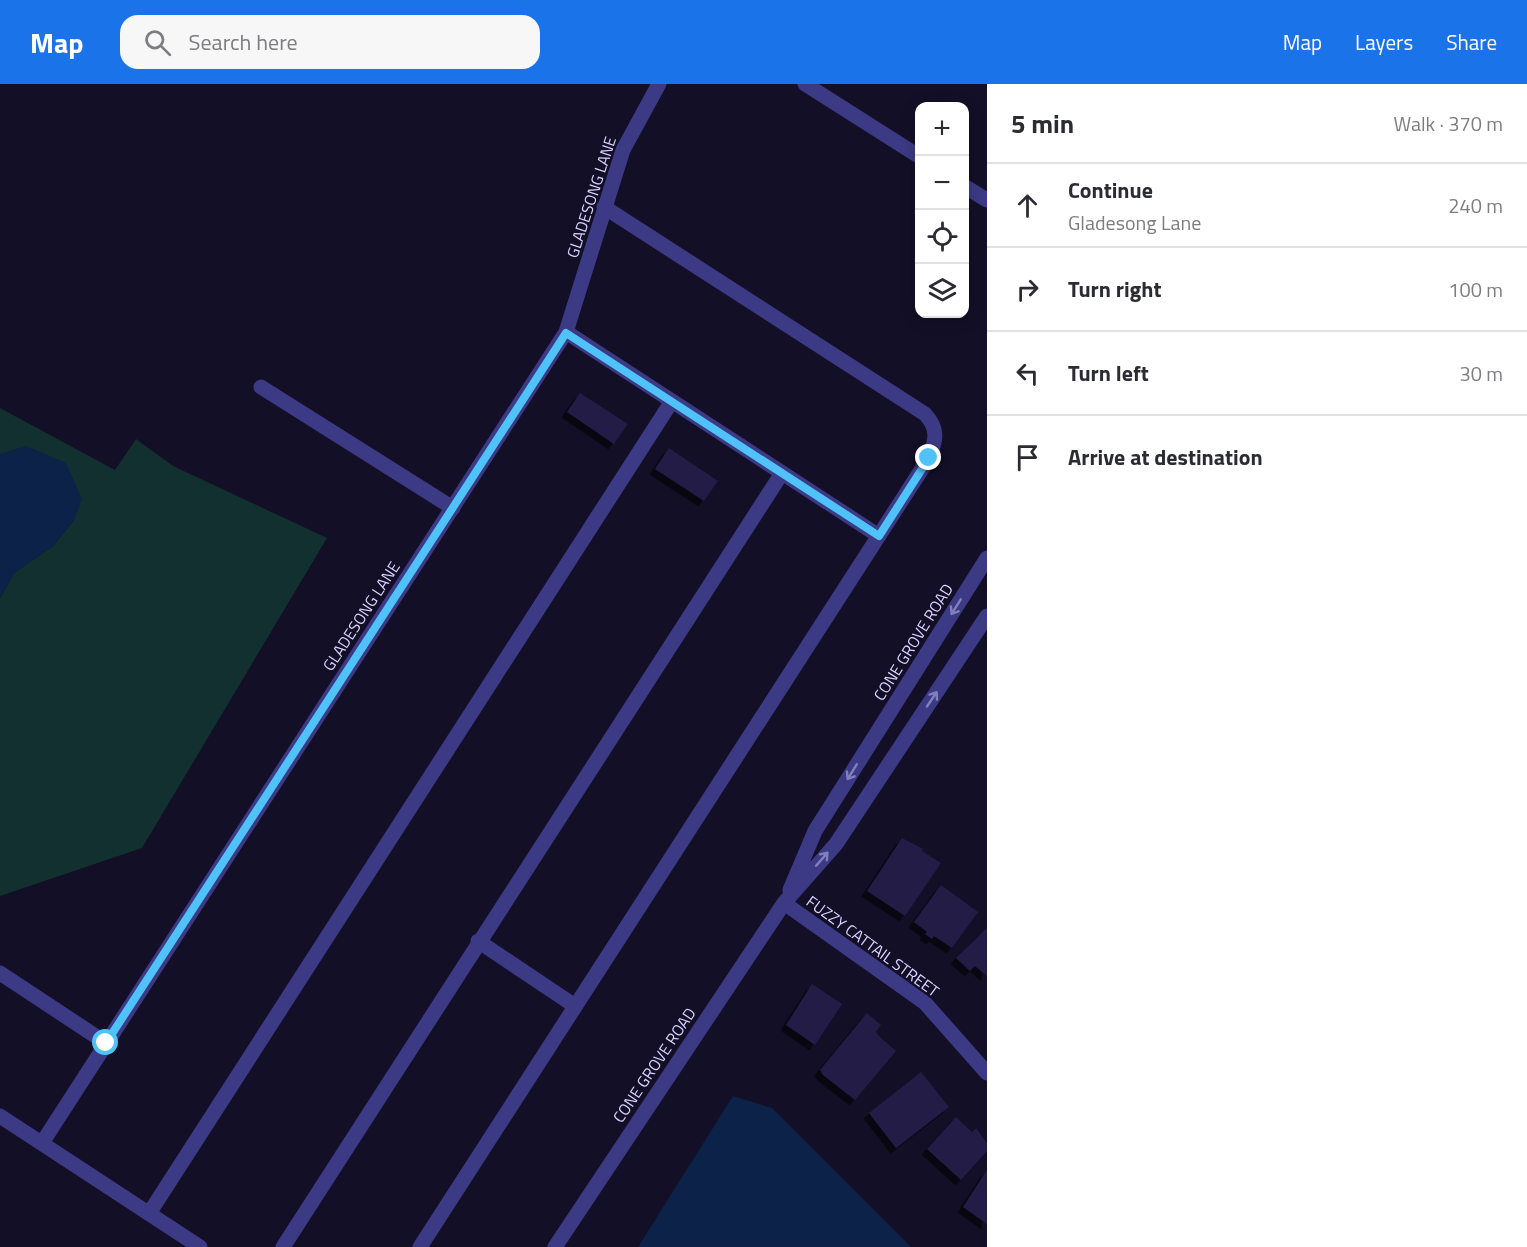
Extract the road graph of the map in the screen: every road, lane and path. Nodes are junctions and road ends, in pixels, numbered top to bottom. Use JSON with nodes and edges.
{"nodes":[{"id":1,"x":659,"y":84,"type":"edge"},
{"id":2,"x":805,"y":84,"type":"edge"},
{"id":3,"x":918,"y":156,"type":"edge"},
{"id":4,"x":969,"y":189,"type":"edge"},
{"id":5,"x":987,"y":200,"type":"edge"},
{"id":6,"x":604,"y":207,"type":"junction"},
{"id":7,"x":566,"y":333,"type":"junction"},
{"id":8,"x":261,"y":387,"type":"dead end"},
{"id":9,"x":672,"y":401,"type":"junction"},
{"id":10,"x":782,"y":473,"type":"junction"},
{"id":11,"x":453,"y":508,"type":"junction"},
{"id":12,"x":879,"y":536,"type":"junction"},
{"id":13,"x":987,"y":558,"type":"edge"},
{"id":14,"x":987,"y":616,"type":"edge"},
{"id":15,"x":784,"y":903,"type":"junction"},
{"id":16,"x":478,"y":941,"type":"junction"},
{"id":17,"x":0,"y":973,"type":"edge"},
{"id":18,"x":575,"y":1006,"type":"junction"},
{"id":19,"x":106,"y":1043,"type":"junction"},
{"id":20,"x":987,"y":1073,"type":"edge"},
{"id":21,"x":0,"y":1116,"type":"edge"},
{"id":22,"x":42,"y":1143,"type":"junction"},
{"id":23,"x":150,"y":1212,"type":"junction"},
{"id":24,"x":200,"y":1247,"type":"edge"},
{"id":25,"x":283,"y":1247,"type":"edge"},
{"id":26,"x":420,"y":1247,"type":"edge"},
{"id":27,"x":555,"y":1247,"type":"edge"}],
"edges":[{"from":1,"to":6,"type":"street","name":"GLADESONG LANE"},
{"from":2,"to":3,"type":"street"},
{"from":4,"to":5,"type":"street"},
{"from":6,"to":7,"type":"street","name":"GLADESONG LANE"},
{"from":6,"to":12,"type":"street"},
{"from":7,"to":9,"type":"street"},
{"from":7,"to":11,"type":"street","name":"GLADESONG LANE"},
{"from":8,"to":11,"type":"street"},
{"from":9,"to":10,"type":"street"},
{"from":9,"to":23,"type":"street"},
{"from":10,"to":12,"type":"street"},
{"from":10,"to":16,"type":"street"},
{"from":11,"to":19,"type":"street","name":"GLADESONG LANE"},
{"from":12,"to":18,"type":"street"},
{"from":13,"to":15,"type":"street","name":"CONE GROVE ROAD","one_way":true},
{"from":15,"to":14,"type":"street","name":"CONE GROVE ROAD","one_way":true},
{"from":15,"to":20,"type":"street","name":"FUZZY CATTAIL STREET"},
{"from":15,"to":27,"type":"street","name":"CONE GROVE ROAD"},
{"from":16,"to":18,"type":"street"},
{"from":16,"to":25,"type":"street"},
{"from":17,"to":19,"type":"street"},
{"from":18,"to":26,"type":"street"},
{"from":19,"to":22,"type":"street","name":"GLADESONG LANE"},
{"from":21,"to":22,"type":"street"},
{"from":22,"to":23,"type":"street"},
{"from":23,"to":24,"type":"street"}]}
